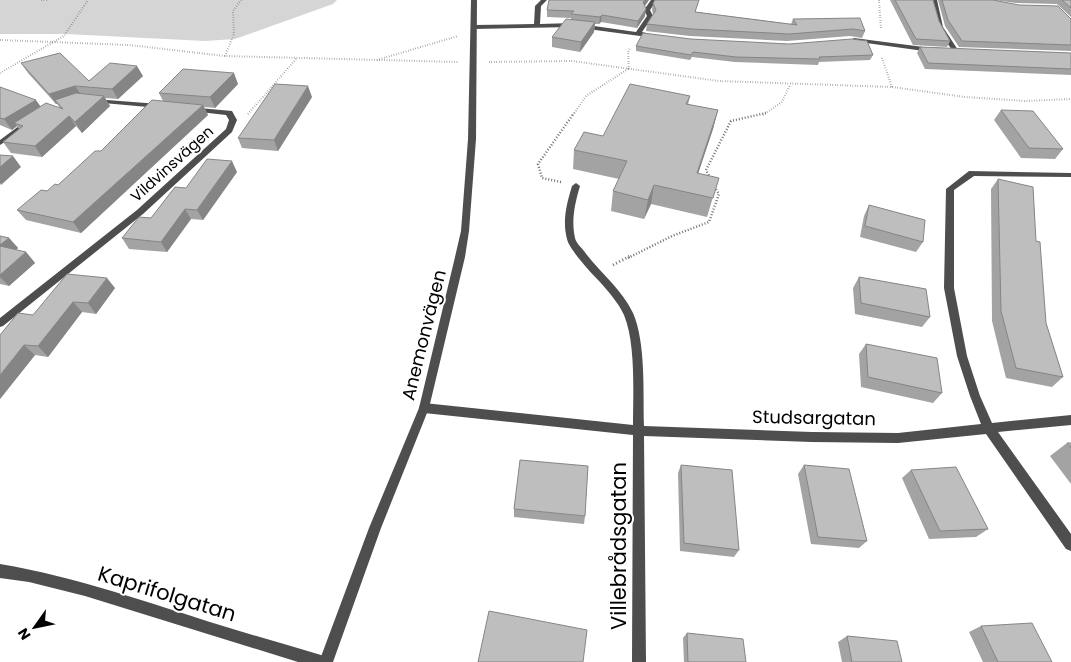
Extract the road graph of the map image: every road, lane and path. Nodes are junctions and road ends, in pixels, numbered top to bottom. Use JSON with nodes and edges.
{"nodes":[{"id":1,"x":41,"y":0,"type":"edge"},
{"id":2,"x":48,"y":0,"type":"edge"},
{"id":3,"x":88,"y":0,"type":"edge"},
{"id":4,"x":241,"y":0,"type":"edge"},
{"id":5,"x":474,"y":0,"type":"edge"},
{"id":6,"x":544,"y":0,"type":"edge"},
{"id":7,"x":654,"y":0,"type":"edge"},
{"id":8,"x":934,"y":0,"type":"edge"},
{"id":9,"x":537,"y":25,"type":"junction"},
{"id":10,"x":474,"y":27,"type":"junction"},
{"id":11,"x":638,"y":34,"type":"junction"},
{"id":12,"x":460,"y":35,"type":"dead end"},
{"id":13,"x":664,"y":37,"type":"edge"},
{"id":14,"x":0,"y":40,"type":"edge"},
{"id":15,"x":850,"y":40,"type":"edge"},
{"id":16,"x":56,"y":42,"type":"junction"},
{"id":17,"x":938,"y":50,"type":"edge"},
{"id":18,"x":946,"y":50,"type":"edge"},
{"id":19,"x":955,"y":50,"type":"junction"},
{"id":20,"x":965,"y":51,"type":"edge"},
{"id":21,"x":225,"y":56,"type":"junction"},
{"id":22,"x":296,"y":60,"type":"junction"},
{"id":23,"x":375,"y":61,"type":"junction"},
{"id":24,"x":460,"y":62,"type":"dead end"},
{"id":25,"x":486,"y":62,"type":"dead end"},
{"id":26,"x":629,"y":69,"type":"junction"},
{"id":27,"x":0,"y":73,"type":"edge"},
{"id":28,"x":790,"y":86,"type":"junction"},
{"id":29,"x":1071,"y":99,"type":"edge"},
{"id":30,"x":82,"y":100,"type":"edge"},
{"id":31,"x":168,"y":107,"type":"edge"},
{"id":32,"x":177,"y":107,"type":"edge"},
{"id":33,"x":233,"y":120,"type":"junction"},
{"id":34,"x":26,"y":126,"type":"edge"},
{"id":35,"x":0,"y":143,"type":"edge"},
{"id":36,"x":1071,"y":175,"type":"edge"},
{"id":37,"x":576,"y":186,"type":"joint"},
{"id":38,"x":597,"y":273,"type":"junction"},
{"id":39,"x":0,"y":323,"type":"edge"},
{"id":40,"x":424,"y":408,"type":"junction"},
{"id":41,"x":1071,"y":420,"type":"edge"},
{"id":42,"x":988,"y":427,"type":"junction"},
{"id":43,"x":638,"y":431,"type":"junction"},
{"id":44,"x":1071,"y":545,"type":"edge"},
{"id":45,"x":0,"y":571,"type":"edge"},
{"id":46,"x":321,"y":662,"type":"edge"},
{"id":47,"x":326,"y":662,"type":"edge"},
{"id":48,"x":639,"y":662,"type":"edge"}],
"edges":[{"from":1,"to":2,"type":"path"},
{"from":3,"to":16,"type":"path"},
{"from":4,"to":21,"type":"path"},
{"from":5,"to":10,"type":"street","name":"Anemonvägen"},
{"from":6,"to":9,"type":"street"},
{"from":7,"to":11,"type":"street"},
{"from":8,"to":19,"type":"street"},
{"from":9,"to":10,"type":"street"},
{"from":9,"to":11,"type":"street"},
{"from":10,"to":40,"type":"street","name":"Anemonvägen"},
{"from":11,"to":13,"type":"street"},
{"from":11,"to":26,"type":"path"},
{"from":12,"to":23,"type":"path"},
{"from":14,"to":16,"type":"path"},
{"from":15,"to":17,"type":"street"},
{"from":16,"to":21,"type":"path"},
{"from":16,"to":27,"type":"path"},
{"from":18,"to":19,"type":"street"},
{"from":19,"to":20,"type":"street"},
{"from":21,"to":22,"type":"path"},
{"from":22,"to":23,"type":"path"},
{"from":22,"to":33,"type":"path"},
{"from":23,"to":24,"type":"path"},
{"from":25,"to":26,"type":"path"},
{"from":26,"to":28,"type":"path"},
{"from":26,"to":37,"type":"path"},
{"from":28,"to":29,"type":"path"},
{"from":28,"to":38,"type":"path"},
{"from":30,"to":31,"type":"street"},
{"from":32,"to":33,"type":"street","name":"Vildvinsvägen"},
{"from":33,"to":39,"type":"street","name":"Vildvinsvägen"},
{"from":34,"to":35,"type":"street"},
{"from":36,"to":42,"type":"street"},
{"from":37,"to":38,"type":"street"},
{"from":38,"to":43,"type":"street"},
{"from":40,"to":43,"type":"street","name":"Studsargatan"},
{"from":40,"to":47,"type":"street","name":"Anemonvägen"},
{"from":41,"to":42,"type":"street","name":"Studsargatan"},
{"from":42,"to":43,"type":"street","name":"Studsargatan"},
{"from":42,"to":44,"type":"street"},
{"from":43,"to":48,"type":"street","name":"Villebrådsgatan"},
{"from":45,"to":46,"type":"street","name":"Kaprifolgatan"}]}
